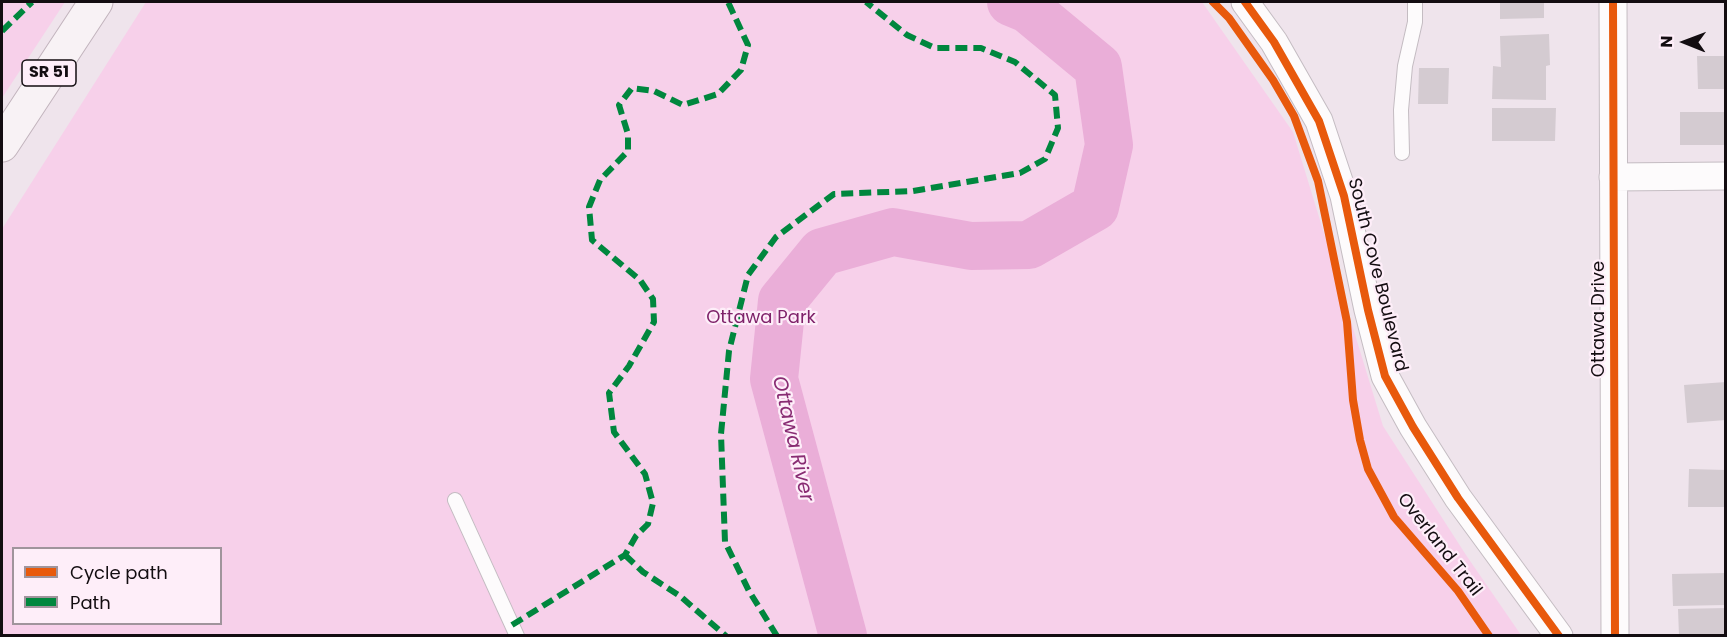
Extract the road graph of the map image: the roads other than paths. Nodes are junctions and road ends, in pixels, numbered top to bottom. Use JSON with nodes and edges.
{"nodes":[{"id":1,"x":96,"y":2,"type":"edge"},
{"id":2,"x":1245,"y":2,"type":"edge"},
{"id":3,"x":1415,"y":2,"type":"edge"},
{"id":4,"x":1613,"y":2,"type":"edge"},
{"id":5,"x":2,"y":145,"type":"edge"},
{"id":6,"x":1402,"y":153,"type":"dead end"},
{"id":7,"x":1725,"y":176,"type":"edge"},
{"id":8,"x":1613,"y":177,"type":"junction"},
{"id":9,"x":455,"y":500,"type":"dead end"},
{"id":10,"x":517,"y":636,"type":"edge"},
{"id":11,"x":1559,"y":636,"type":"edge"},
{"id":12,"x":1615,"y":636,"type":"edge"}],
"edges":[{"from":1,"to":5,"type":"main road","number":"SR 51"},
{"from":2,"to":11,"type":"street","name":"South Cove Boulevard"},
{"from":3,"to":6,"type":"lane"},
{"from":4,"to":8,"type":"street","name":"Ottawa Drive"},
{"from":7,"to":8,"type":"street"},
{"from":8,"to":12,"type":"street","name":"Ottawa Drive"},
{"from":9,"to":10,"type":"lane"}]}
